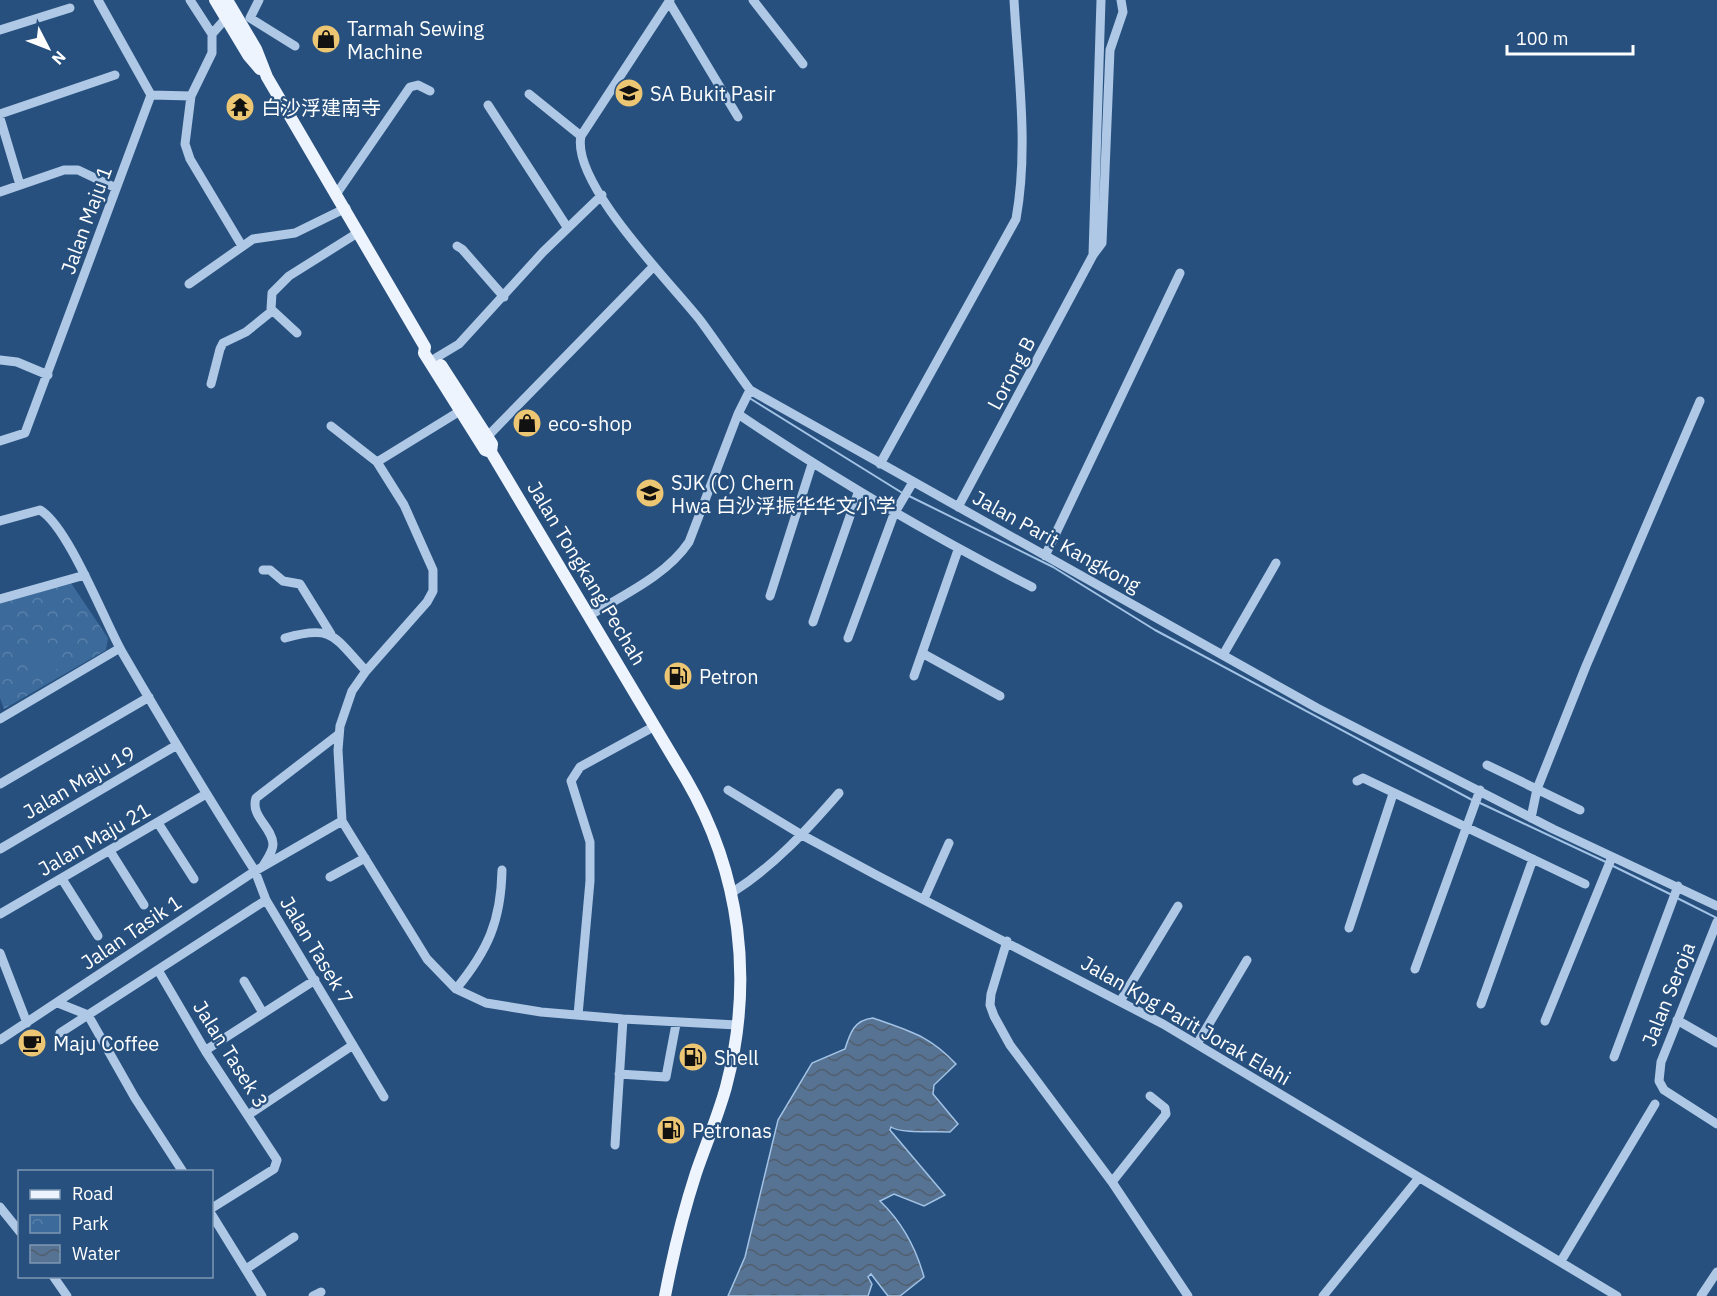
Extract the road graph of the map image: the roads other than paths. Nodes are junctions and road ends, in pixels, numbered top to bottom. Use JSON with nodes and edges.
{"nodes":[{"id":1,"x":98,"y":0,"type":"edge"},
{"id":2,"x":190,"y":0,"type":"edge"},
{"id":3,"x":215,"y":0,"type":"edge"},
{"id":4,"x":227,"y":0,"type":"edge"},
{"id":5,"x":259,"y":0,"type":"edge"},
{"id":6,"x":753,"y":0,"type":"edge"},
{"id":7,"x":1014,"y":0,"type":"edge"},
{"id":8,"x":1101,"y":0,"type":"edge"},
{"id":9,"x":1121,"y":0,"type":"edge"},
{"id":10,"x":670,"y":1,"type":"edge"},
{"id":11,"x":70,"y":8,"type":"dead end"},
{"id":12,"x":238,"y":18,"type":"junction"},
{"id":13,"x":0,"y":30,"type":"edge"},
{"id":14,"x":212,"y":34,"type":"junction"},
{"id":15,"x":295,"y":46,"type":"dead end"},
{"id":16,"x":803,"y":64,"type":"dead end"},
{"id":17,"x":115,"y":75,"type":"dead end"},
{"id":18,"x":430,"y":91,"type":"dead end"},
{"id":19,"x":529,"y":94,"type":"dead end"},
{"id":20,"x":151,"y":95,"type":"junction"},
{"id":21,"x":191,"y":96,"type":"junction"},
{"id":22,"x":488,"y":105,"type":"dead end"},
{"id":23,"x":0,"y":116,"type":"edge"},
{"id":24,"x":738,"y":117,"type":"dead end"},
{"id":25,"x":581,"y":136,"type":"junction"},
{"id":26,"x":20,"y":185,"type":"junction"},
{"id":27,"x":116,"y":188,"type":"junction"},
{"id":28,"x":0,"y":192,"type":"edge"},
{"id":29,"x":337,"y":193,"type":"junction"},
{"id":30,"x":602,"y":195,"type":"junction"},
{"id":31,"x":346,"y":208,"type":"junction"},
{"id":32,"x":1100,"y":215,"type":"junction"},
{"id":33,"x":567,"y":228,"type":"junction"},
{"id":34,"x":359,"y":232,"type":"junction"},
{"id":35,"x":242,"y":246,"type":"junction"},
{"id":36,"x":456,"y":246,"type":"dead end"},
{"id":37,"x":654,"y":266,"type":"junction"},
{"id":38,"x":1180,"y":273,"type":"dead end"},
{"id":39,"x":189,"y":284,"type":"dead end"},
{"id":40,"x":504,"y":297,"type":"junction"},
{"id":41,"x":272,"y":311,"type":"junction"},
{"id":42,"x":297,"y":333,"type":"dead end"},
{"id":43,"x":0,"y":360,"type":"edge"},
{"id":44,"x":433,"y":360,"type":"junction"},
{"id":45,"x":48,"y":375,"type":"junction"},
{"id":46,"x":211,"y":384,"type":"dead end"},
{"id":47,"x":750,"y":390,"type":"junction"},
{"id":48,"x":1700,"y":401,"type":"dead end"},
{"id":49,"x":460,"y":411,"type":"junction"},
{"id":50,"x":738,"y":414,"type":"junction"},
{"id":51,"x":331,"y":426,"type":"dead end"},
{"id":52,"x":484,"y":440,"type":"junction"},
{"id":53,"x":0,"y":441,"type":"edge"},
{"id":54,"x":376,"y":462,"type":"junction"},
{"id":55,"x":812,"y":464,"type":"junction"},
{"id":56,"x":880,"y":464,"type":"junction"},
{"id":57,"x":911,"y":486,"type":"junction"},
{"id":58,"x":858,"y":493,"type":"junction"},
{"id":59,"x":958,"y":507,"type":"junction"},
{"id":60,"x":894,"y":514,"type":"junction"},
{"id":61,"x":0,"y":521,"type":"edge"},
{"id":62,"x":958,"y":550,"type":"junction"},
{"id":63,"x":1045,"y":556,"type":"junction"},
{"id":64,"x":1276,"y":563,"type":"dead end"},
{"id":65,"x":263,"y":570,"type":"dead end"},
{"id":66,"x":85,"y":576,"type":"junction"},
{"id":67,"x":1032,"y":587,"type":"dead end"},
{"id":68,"x":770,"y":596,"type":"dead end"},
{"id":69,"x":0,"y":599,"type":"edge"},
{"id":70,"x":589,"y":616,"type":"junction"},
{"id":71,"x":813,"y":622,"type":"dead end"},
{"id":72,"x":331,"y":634,"type":"junction"},
{"id":73,"x":285,"y":638,"type":"dead end"},
{"id":74,"x":848,"y":638,"type":"dead end"},
{"id":75,"x":120,"y":648,"type":"junction"},
{"id":76,"x":922,"y":653,"type":"junction"},
{"id":77,"x":1223,"y":655,"type":"junction"},
{"id":78,"x":366,"y":671,"type":"junction"},
{"id":79,"x":914,"y":676,"type":"dead end"},
{"id":80,"x":1000,"y":696,"type":"dead end"},
{"id":81,"x":149,"y":697,"type":"junction"},
{"id":82,"x":0,"y":719,"type":"edge"},
{"id":83,"x":655,"y":726,"type":"junction"},
{"id":84,"x":339,"y":734,"type":"junction"},
{"id":85,"x":177,"y":745,"type":"junction"},
{"id":86,"x":1487,"y":765,"type":"dead end"},
{"id":87,"x":1357,"y":781,"type":"dead end"},
{"id":88,"x":0,"y":784,"type":"edge"},
{"id":89,"x":1537,"y":789,"type":"junction"},
{"id":90,"x":728,"y":790,"type":"dead end"},
{"id":91,"x":839,"y":793,"type":"dead end"},
{"id":92,"x":206,"y":794,"type":"junction"},
{"id":93,"x":1393,"y":794,"type":"junction"},
{"id":94,"x":1479,"y":794,"type":"junction"},
{"id":95,"x":1580,"y":810,"type":"dead end"},
{"id":96,"x":1531,"y":818,"type":"junction"},
{"id":97,"x":342,"y":821,"type":"junction"},
{"id":98,"x":158,"y":823,"type":"junction"},
{"id":99,"x":1466,"y":828,"type":"junction"},
{"id":100,"x":802,"y":835,"type":"junction"},
{"id":101,"x":949,"y":843,"type":"dead end"},
{"id":102,"x":0,"y":849,"type":"edge"},
{"id":103,"x":110,"y":851,"type":"junction"},
{"id":104,"x":365,"y":858,"type":"junction"},
{"id":105,"x":1533,"y":859,"type":"junction"},
{"id":106,"x":1609,"y":863,"type":"junction"},
{"id":107,"x":259,"y":869,"type":"junction"},
{"id":108,"x":502,"y":870,"type":"dead end"},
{"id":109,"x":330,"y":877,"type":"dead end"},
{"id":110,"x":62,"y":879,"type":"junction"},
{"id":111,"x":194,"y":879,"type":"dead end"},
{"id":112,"x":1585,"y":884,"type":"dead end"},
{"id":113,"x":733,"y":892,"type":"junction"},
{"id":114,"x":1675,"y":892,"type":"junction"},
{"id":115,"x":924,"y":899,"type":"junction"},
{"id":116,"x":266,"y":900,"type":"junction"},
{"id":117,"x":144,"y":905,"type":"dead end"},
{"id":118,"x":1178,"y":906,"type":"dead end"},
{"id":119,"x":1717,"y":906,"type":"edge"},
{"id":120,"x":0,"y":915,"type":"edge"},
{"id":121,"x":1717,"y":923,"type":"edge"},
{"id":122,"x":1348,"y":928,"type":"dead end"},
{"id":123,"x":98,"y":936,"type":"dead end"},
{"id":124,"x":1007,"y":941,"type":"junction"},
{"id":125,"x":1713,"y":943,"type":"edge"},
{"id":126,"x":0,"y":953,"type":"edge"},
{"id":127,"x":1247,"y":960,"type":"dead end"},
{"id":128,"x":1416,"y":969,"type":"dead end"},
{"id":129,"x":158,"y":970,"type":"junction"},
{"id":130,"x":315,"y":980,"type":"junction"},
{"id":131,"x":244,"y":981,"type":"dead end"},
{"id":132,"x":456,"y":989,"type":"junction"},
{"id":133,"x":1123,"y":997,"type":"junction"},
{"id":134,"x":58,"y":1003,"type":"junction"},
{"id":135,"x":1481,"y":1004,"type":"dead end"},
{"id":136,"x":262,"y":1013,"type":"junction"},
{"id":137,"x":88,"y":1015,"type":"junction"},
{"id":138,"x":578,"y":1015,"type":"junction"},
{"id":139,"x":623,"y":1020,"type":"junction"},
{"id":140,"x":1677,"y":1020,"type":"junction"},
{"id":141,"x":1545,"y":1021,"type":"dead end"},
{"id":142,"x":27,"y":1023,"type":"junction"},
{"id":143,"x":676,"y":1024,"type":"junction"},
{"id":144,"x":737,"y":1025,"type":"junction"},
{"id":145,"x":60,"y":1033,"type":"dead end"},
{"id":146,"x":0,"y":1040,"type":"edge"},
{"id":147,"x":1200,"y":1040,"type":"junction"},
{"id":148,"x":1717,"y":1043,"type":"edge"},
{"id":149,"x":353,"y":1045,"type":"junction"},
{"id":150,"x":206,"y":1050,"type":"junction"},
{"id":151,"x":1614,"y":1057,"type":"dead end"},
{"id":152,"x":619,"y":1074,"type":"junction"},
{"id":153,"x":1150,"y":1096,"type":"dead end"},
{"id":154,"x":384,"y":1097,"type":"dead end"},
{"id":155,"x":1655,"y":1104,"type":"dead end"},
{"id":156,"x":248,"y":1115,"type":"junction"},
{"id":157,"x":1717,"y":1124,"type":"edge"},
{"id":158,"x":615,"y":1145,"type":"dead end"},
{"id":159,"x":182,"y":1170,"type":"edge"},
{"id":160,"x":1418,"y":1179,"type":"junction"},
{"id":161,"x":1112,"y":1182,"type":"junction"},
{"id":162,"x":0,"y":1207,"type":"edge"},
{"id":163,"x":213,"y":1207,"type":"edge"},
{"id":164,"x":213,"y":1217,"type":"edge"},
{"id":165,"x":18,"y":1230,"type":"edge"},
{"id":166,"x":294,"y":1237,"type":"dead end"},
{"id":167,"x":1563,"y":1257,"type":"junction"},
{"id":168,"x":246,"y":1269,"type":"junction"},
{"id":169,"x":1717,"y":1272,"type":"edge"},
{"id":170,"x":54,"y":1278,"type":"edge"},
{"id":171,"x":67,"y":1296,"type":"edge"},
{"id":172,"x":262,"y":1296,"type":"edge"},
{"id":173,"x":665,"y":1296,"type":"edge"},
{"id":174,"x":1188,"y":1296,"type":"edge"},
{"id":175,"x":1323,"y":1296,"type":"edge"},
{"id":176,"x":1617,"y":1296,"type":"edge"},
{"id":177,"x":1701,"y":1296,"type":"edge"}],
"edges":[{"from":1,"to":20,"type":"street"},
{"from":2,"to":14,"type":"street"},
{"from":3,"to":12,"type":"main road","name":"Jalan Tongkang Pechah"},
{"from":4,"to":12,"type":"main road","name":"Jalan Tongkang Pechah"},
{"from":5,"to":12,"type":"street"},
{"from":6,"to":16,"type":"street"},
{"from":7,"to":56,"type":"street"},
{"from":8,"to":32,"type":"street"},
{"from":9,"to":32,"type":"street"},
{"from":10,"to":24,"type":"street"},
{"from":10,"to":25,"type":"street"},
{"from":11,"to":13,"type":"street"},
{"from":12,"to":14,"type":"street"},
{"from":12,"to":15,"type":"street"},
{"from":12,"to":29,"type":"main road","name":"Jalan Tongkang Pechah"},
{"from":14,"to":21,"type":"street"},
{"from":17,"to":23,"type":"street"},
{"from":18,"to":29,"type":"street"},
{"from":19,"to":25,"type":"street"},
{"from":20,"to":21,"type":"street"},
{"from":20,"to":27,"type":"street","name":"Jalan Maju 1"},
{"from":21,"to":35,"type":"street"},
{"from":22,"to":33,"type":"street"},
{"from":23,"to":26,"type":"street"},
{"from":25,"to":30,"type":"street"},
{"from":26,"to":27,"type":"street"},
{"from":26,"to":28,"type":"street"},
{"from":27,"to":45,"type":"street","name":"Jalan Maju 1"},
{"from":29,"to":31,"type":"main road","name":"Jalan Tongkang Pechah"},
{"from":30,"to":33,"type":"street"},
{"from":30,"to":37,"type":"street"},
{"from":31,"to":34,"type":"main road","name":"Jalan Tongkang Pechah"},
{"from":31,"to":35,"type":"street"},
{"from":32,"to":59,"type":"street","name":"Lorong B"},
{"from":33,"to":40,"type":"street"},
{"from":34,"to":41,"type":"street"},
{"from":34,"to":44,"type":"main road","name":"Jalan Tongkang Pechah"},
{"from":35,"to":39,"type":"street"},
{"from":36,"to":40,"type":"street"},
{"from":37,"to":47,"type":"street"},
{"from":37,"to":52,"type":"street"},
{"from":38,"to":63,"type":"street"},
{"from":40,"to":44,"type":"street"},
{"from":41,"to":42,"type":"street"},
{"from":41,"to":46,"type":"street"},
{"from":43,"to":45,"type":"street"},
{"from":44,"to":49,"type":"main road","name":"Jalan Tongkang Pechah"},
{"from":44,"to":52,"type":"main road","name":"Jalan Tongkang Pechah"},
{"from":45,"to":53,"type":"street","name":"Jalan Maju 1"},
{"from":47,"to":50,"type":"street"},
{"from":47,"to":56,"type":"street","name":"Jalan Parit Kangkong"},
{"from":48,"to":89,"type":"street"},
{"from":49,"to":52,"type":"main road","name":"Jalan Tongkang Pechah"},
{"from":49,"to":54,"type":"street"},
{"from":50,"to":55,"type":"street"},
{"from":50,"to":70,"type":"street"},
{"from":51,"to":54,"type":"street"},
{"from":52,"to":70,"type":"main road","name":"Jalan Tongkang Pechah"},
{"from":54,"to":78,"type":"street"},
{"from":55,"to":58,"type":"street"},
{"from":55,"to":68,"type":"street"},
{"from":56,"to":57,"type":"street","name":"Jalan Parit Kangkong"},
{"from":57,"to":59,"type":"street","name":"Jalan Parit Kangkong"},
{"from":57,"to":60,"type":"street"},
{"from":58,"to":60,"type":"street"},
{"from":58,"to":71,"type":"street"},
{"from":59,"to":63,"type":"street","name":"Jalan Parit Kangkong"},
{"from":60,"to":62,"type":"street"},
{"from":60,"to":74,"type":"street"},
{"from":61,"to":66,"type":"street","name":"Jalan Tasek 7"},
{"from":62,"to":67,"type":"street"},
{"from":62,"to":76,"type":"street"},
{"from":63,"to":77,"type":"street","name":"Jalan Parit Kangkong"},
{"from":64,"to":77,"type":"street"},
{"from":65,"to":72,"type":"street"},
{"from":66,"to":69,"type":"street"},
{"from":66,"to":75,"type":"street","name":"Jalan Tasek 7"},
{"from":70,"to":83,"type":"main road","name":"Jalan Tongkang Pechah"},
{"from":72,"to":73,"type":"street"},
{"from":72,"to":78,"type":"street"},
{"from":75,"to":81,"type":"street","name":"Jalan Tasek 7"},
{"from":75,"to":82,"type":"street"},
{"from":76,"to":79,"type":"street"},
{"from":76,"to":80,"type":"street"},
{"from":77,"to":94,"type":"street","name":"Jalan Parit Kangkong"},
{"from":78,"to":84,"type":"street"},
{"from":81,"to":85,"type":"street","name":"Jalan Tasek 7"},
{"from":81,"to":88,"type":"street"},
{"from":83,"to":113,"type":"main road","name":"Jalan Tongkang Pechah"},
{"from":83,"to":138,"type":"street"},
{"from":84,"to":97,"type":"street"},
{"from":84,"to":107,"type":"street"},
{"from":85,"to":92,"type":"street","name":"Jalan Tasek 7"},
{"from":85,"to":102,"type":"street","name":"Jalan Maju 19"},
{"from":86,"to":89,"type":"street"},
{"from":87,"to":93,"type":"street"},
{"from":89,"to":95,"type":"street"},
{"from":89,"to":96,"type":"street"},
{"from":90,"to":100,"type":"street","name":"Jalan Kpg Parit Jorak Elahi"},
{"from":91,"to":100,"type":"street"},
{"from":92,"to":98,"type":"street","name":"Jalan Maju 21"},
{"from":92,"to":107,"type":"street","name":"Jalan Tasek 7"},
{"from":93,"to":99,"type":"street"},
{"from":93,"to":122,"type":"street"},
{"from":94,"to":96,"type":"street","name":"Jalan Parit Kangkong"},
{"from":94,"to":99,"type":"street"},
{"from":96,"to":106,"type":"street","name":"Jalan Parit Kangkong"},
{"from":97,"to":104,"type":"street"},
{"from":97,"to":107,"type":"street","name":"Jalan Tasik 1"},
{"from":98,"to":103,"type":"street","name":"Jalan Maju 21"},
{"from":98,"to":111,"type":"street"},
{"from":99,"to":105,"type":"street"},
{"from":99,"to":128,"type":"street"},
{"from":100,"to":113,"type":"street"},
{"from":100,"to":115,"type":"street","name":"Jalan Kpg Parit Jorak Elahi"},
{"from":101,"to":115,"type":"street"},
{"from":103,"to":110,"type":"street","name":"Jalan Maju 21"},
{"from":103,"to":117,"type":"street"},
{"from":104,"to":109,"type":"street"},
{"from":104,"to":132,"type":"street"},
{"from":105,"to":112,"type":"street"},
{"from":105,"to":135,"type":"street"},
{"from":106,"to":114,"type":"street","name":"Jalan Parit Kangkong"},
{"from":106,"to":141,"type":"street"},
{"from":107,"to":116,"type":"street","name":"Jalan Tasek 7"},
{"from":107,"to":134,"type":"street","name":"Jalan Tasik 1"},
{"from":108,"to":132,"type":"street"},
{"from":110,"to":120,"type":"street","name":"Jalan Maju 21"},
{"from":110,"to":123,"type":"street"},
{"from":113,"to":144,"type":"main road","name":"Jalan Tongkang Pechah"},
{"from":114,"to":119,"type":"street","name":"Jalan Parit Kangkong"},
{"from":114,"to":151,"type":"street"},
{"from":115,"to":124,"type":"street","name":"Jalan Kpg Parit Jorak Elahi"},
{"from":116,"to":129,"type":"street"},
{"from":116,"to":130,"type":"street","name":"Jalan Tasek 7"},
{"from":118,"to":133,"type":"street"},
{"from":121,"to":125,"type":"street","name":"Jalan Seroja"},
{"from":124,"to":133,"type":"street","name":"Jalan Kpg Parit Jorak Elahi"},
{"from":124,"to":161,"type":"street"},
{"from":125,"to":140,"type":"street","name":"Jalan Seroja"},
{"from":126,"to":142,"type":"street"},
{"from":127,"to":147,"type":"street"},
{"from":129,"to":137,"type":"street"},
{"from":129,"to":150,"type":"street","name":"Jalan Tasek 3"},
{"from":130,"to":136,"type":"street"},
{"from":130,"to":149,"type":"street","name":"Jalan Tasek 7"},
{"from":131,"to":136,"type":"street"},
{"from":132,"to":138,"type":"street"},
{"from":133,"to":147,"type":"street","name":"Jalan Kpg Parit Jorak Elahi"},
{"from":134,"to":137,"type":"street"},
{"from":134,"to":142,"type":"street","name":"Jalan Tasik 1"},
{"from":136,"to":150,"type":"street"},
{"from":137,"to":145,"type":"street"},
{"from":137,"to":159,"type":"street"},
{"from":138,"to":139,"type":"street"},
{"from":139,"to":143,"type":"street"},
{"from":139,"to":152,"type":"street"},
{"from":140,"to":148,"type":"street"},
{"from":140,"to":157,"type":"street","name":"Jalan Seroja"},
{"from":142,"to":146,"type":"street","name":"Jalan Tasik 1"},
{"from":143,"to":144,"type":"street"},
{"from":143,"to":152,"type":"street"},
{"from":144,"to":173,"type":"main road","name":"Jalan Tongkang Pechah"},
{"from":147,"to":160,"type":"street","name":"Jalan Kpg Parit Jorak Elahi"},
{"from":149,"to":154,"type":"street","name":"Jalan Tasek 7"},
{"from":149,"to":156,"type":"street"},
{"from":150,"to":156,"type":"street","name":"Jalan Tasek 3"},
{"from":152,"to":158,"type":"street"},
{"from":153,"to":161,"type":"street"},
{"from":155,"to":167,"type":"street"},
{"from":156,"to":163,"type":"street","name":"Jalan Tasek 3"},
{"from":160,"to":167,"type":"street","name":"Jalan Kpg Parit Jorak Elahi"},
{"from":160,"to":175,"type":"street"},
{"from":161,"to":174,"type":"street"},
{"from":162,"to":165,"type":"street"},
{"from":164,"to":168,"type":"street"},
{"from":166,"to":168,"type":"street"},
{"from":167,"to":176,"type":"street","name":"Jalan Kpg Parit Jorak Elahi"},
{"from":168,"to":172,"type":"street"},
{"from":169,"to":177,"type":"street"},
{"from":170,"to":171,"type":"street"}]}
